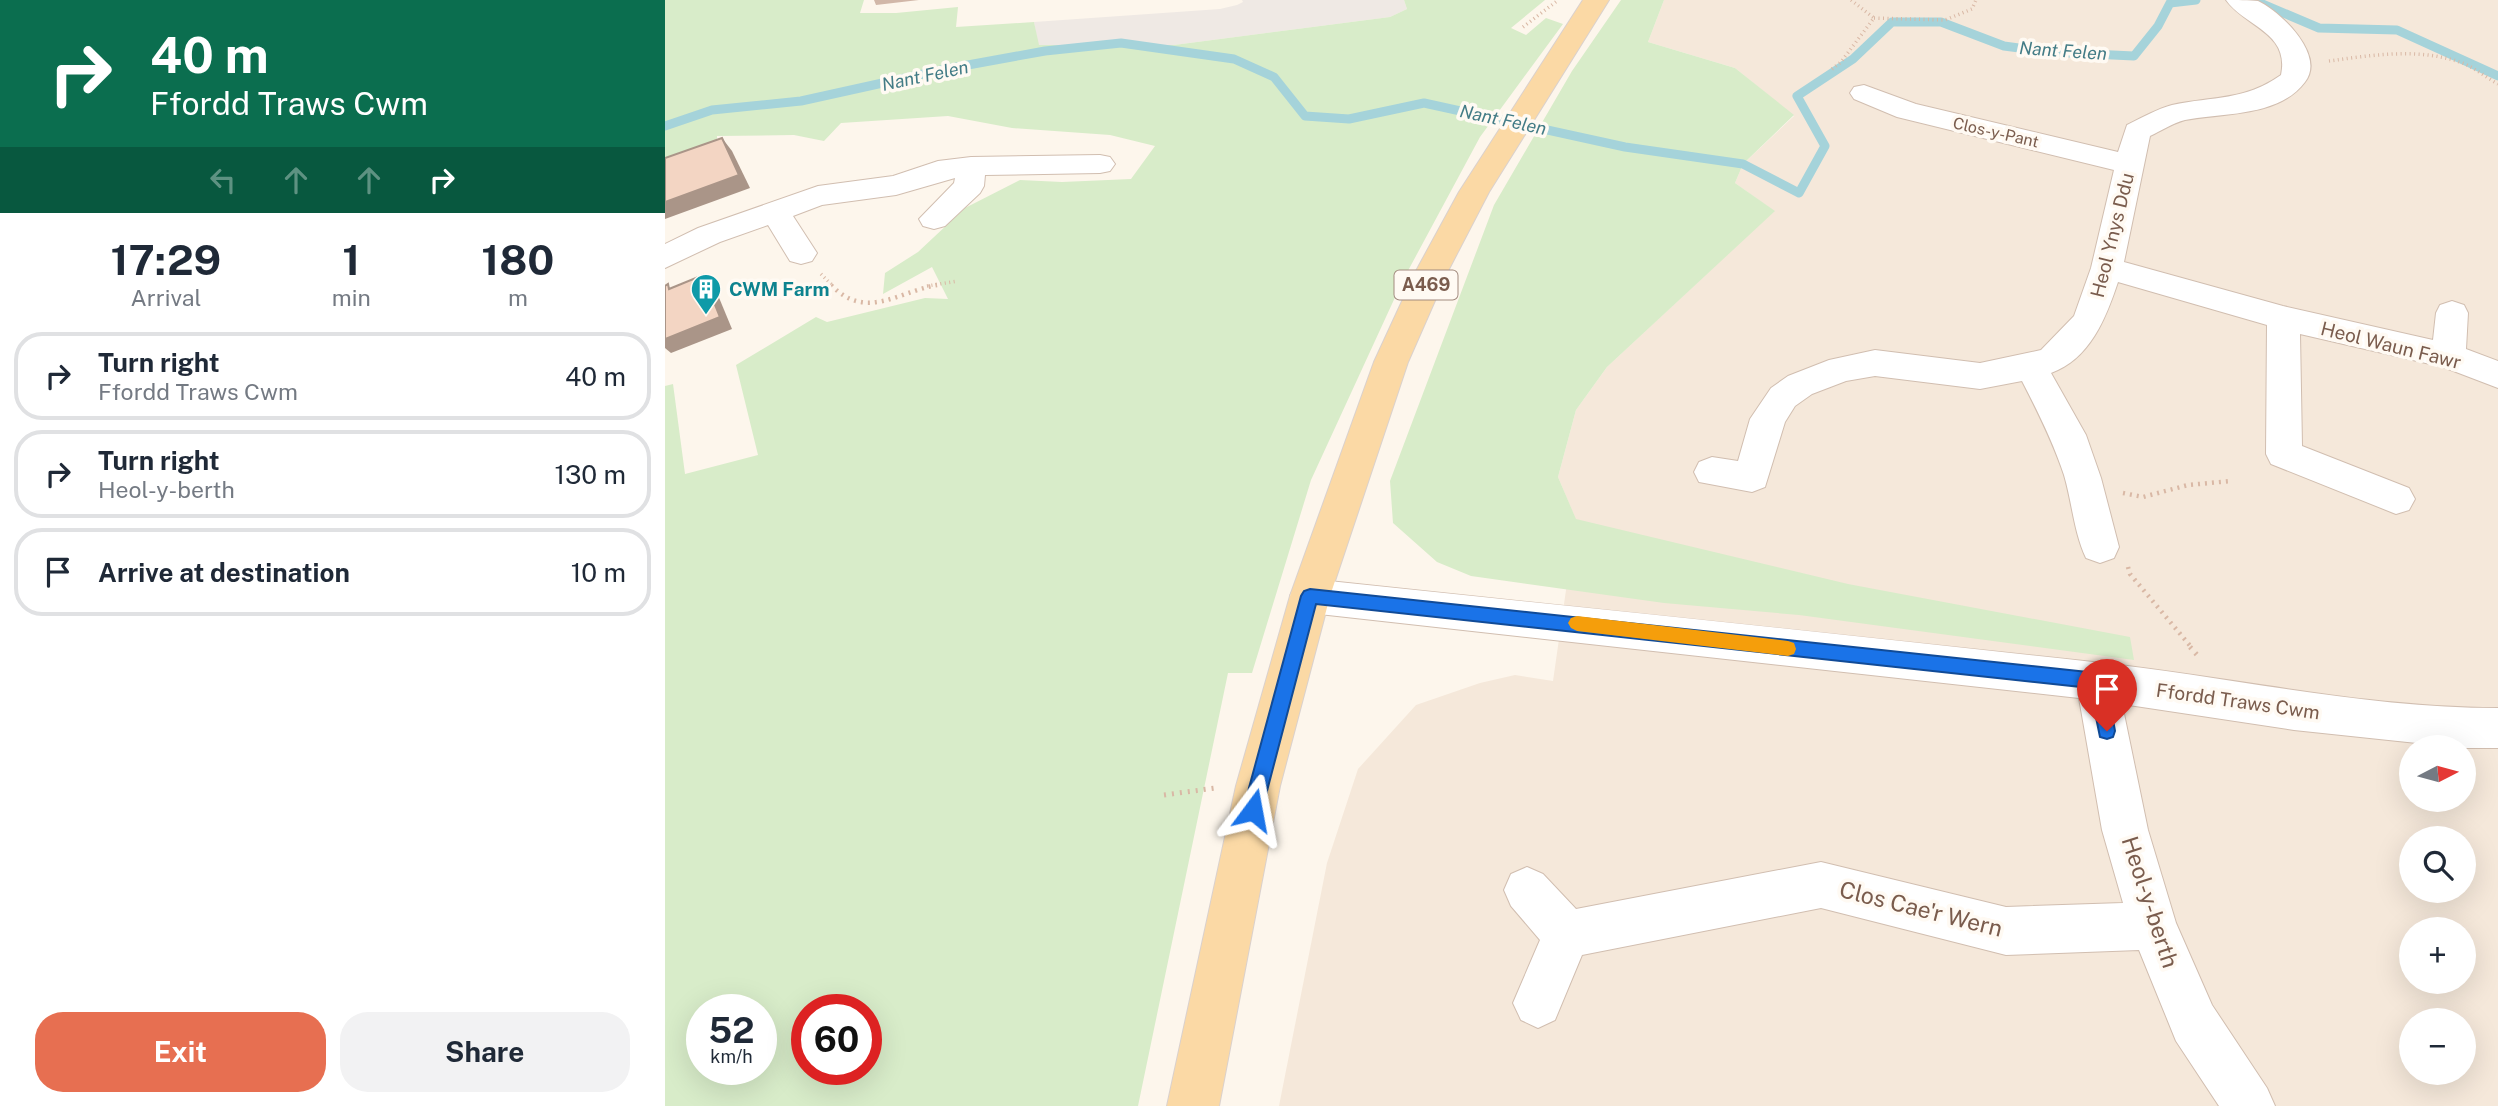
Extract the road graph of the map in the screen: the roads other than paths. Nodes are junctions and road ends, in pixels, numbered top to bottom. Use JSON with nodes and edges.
{"nodes":[{"id":1,"x":1596,"y":0,"type":"edge"},
{"id":2,"x":2239,"y":0,"type":"edge"},
{"id":3,"x":1864,"y":93,"type":"dead end"},
{"id":4,"x":1100,"y":164,"type":"dead end"},
{"id":5,"x":2129,"y":164,"type":"junction"},
{"id":6,"x":971,"y":166,"type":"junction"},
{"id":7,"x":775,"y":211,"type":"junction"},
{"id":8,"x":934,"y":219,"type":"dead end"},
{"id":9,"x":801,"y":253,"type":"road end"},
{"id":10,"x":665,"y":257,"type":"edge"},
{"id":11,"x":2107,"y":268,"type":"junction"},
{"id":12,"x":2452,"y":313,"type":"dead end"},
{"id":13,"x":2283,"y":318,"type":"junction"},
{"id":14,"x":2449,"y":356,"type":"junction"},
{"id":15,"x":2031,"y":367,"type":"junction"},
{"id":16,"x":2498,"y":375,"type":"edge"},
{"id":17,"x":1712,"y":472,"type":"dead end"},
{"id":18,"x":2396,"y":499,"type":"dead end"},
{"id":19,"x":2100,"y":547,"type":"dead end"},
{"id":20,"x":1310,"y":596,"type":"junction"},
{"id":21,"x":2097,"y":681,"type":"junction"},
{"id":22,"x":2498,"y":728,"type":"edge"},
{"id":23,"x":1527,"y":890,"type":"dead end"},
{"id":24,"x":2153,"y":926,"type":"junction"},
{"id":25,"x":1567,"y":934,"type":"junction"},
{"id":26,"x":1538,"y":1003,"type":"dead end"},
{"id":27,"x":1193,"y":1106,"type":"edge"},
{"id":28,"x":2249,"y":1106,"type":"edge"}],
"edges":[{"from":1,"to":20,"type":"main road","number":"A469"},
{"from":2,"to":5,"type":"street","name":"Heol Ynys Ddu"},
{"from":3,"to":5,"type":"street","name":"Clos-y-Pant"},
{"from":4,"to":6,"type":"street"},
{"from":5,"to":11,"type":"street","name":"Heol Ynys Ddu"},
{"from":6,"to":7,"type":"street"},
{"from":6,"to":8,"type":"street"},
{"from":7,"to":9,"type":"street"},
{"from":7,"to":10,"type":"street"},
{"from":11,"to":13,"type":"street","name":"Heol Waun Fawr"},
{"from":11,"to":15,"type":"street","name":"Heol Ynys Ddu"},
{"from":12,"to":14,"type":"street"},
{"from":13,"to":14,"type":"street","name":"Heol Waun Fawr"},
{"from":13,"to":18,"type":"street"},
{"from":14,"to":16,"type":"street","name":"Heol Waun Fawr"},
{"from":15,"to":17,"type":"street","name":"Heol Ynys Ddu"},
{"from":15,"to":19,"type":"street"},
{"from":20,"to":21,"type":"street","name":"Ffordd Traws Cwm"},
{"from":20,"to":27,"type":"main road","number":"A469"},
{"from":21,"to":22,"type":"street","name":"Ffordd Traws Cwm"},
{"from":21,"to":24,"type":"street","name":"Heol-y-berth"},
{"from":23,"to":25,"type":"street"},
{"from":24,"to":25,"type":"street","name":"Clos Cae'r Wern"},
{"from":24,"to":28,"type":"street","name":"Heol-y-berth"},
{"from":25,"to":26,"type":"street"}]}
